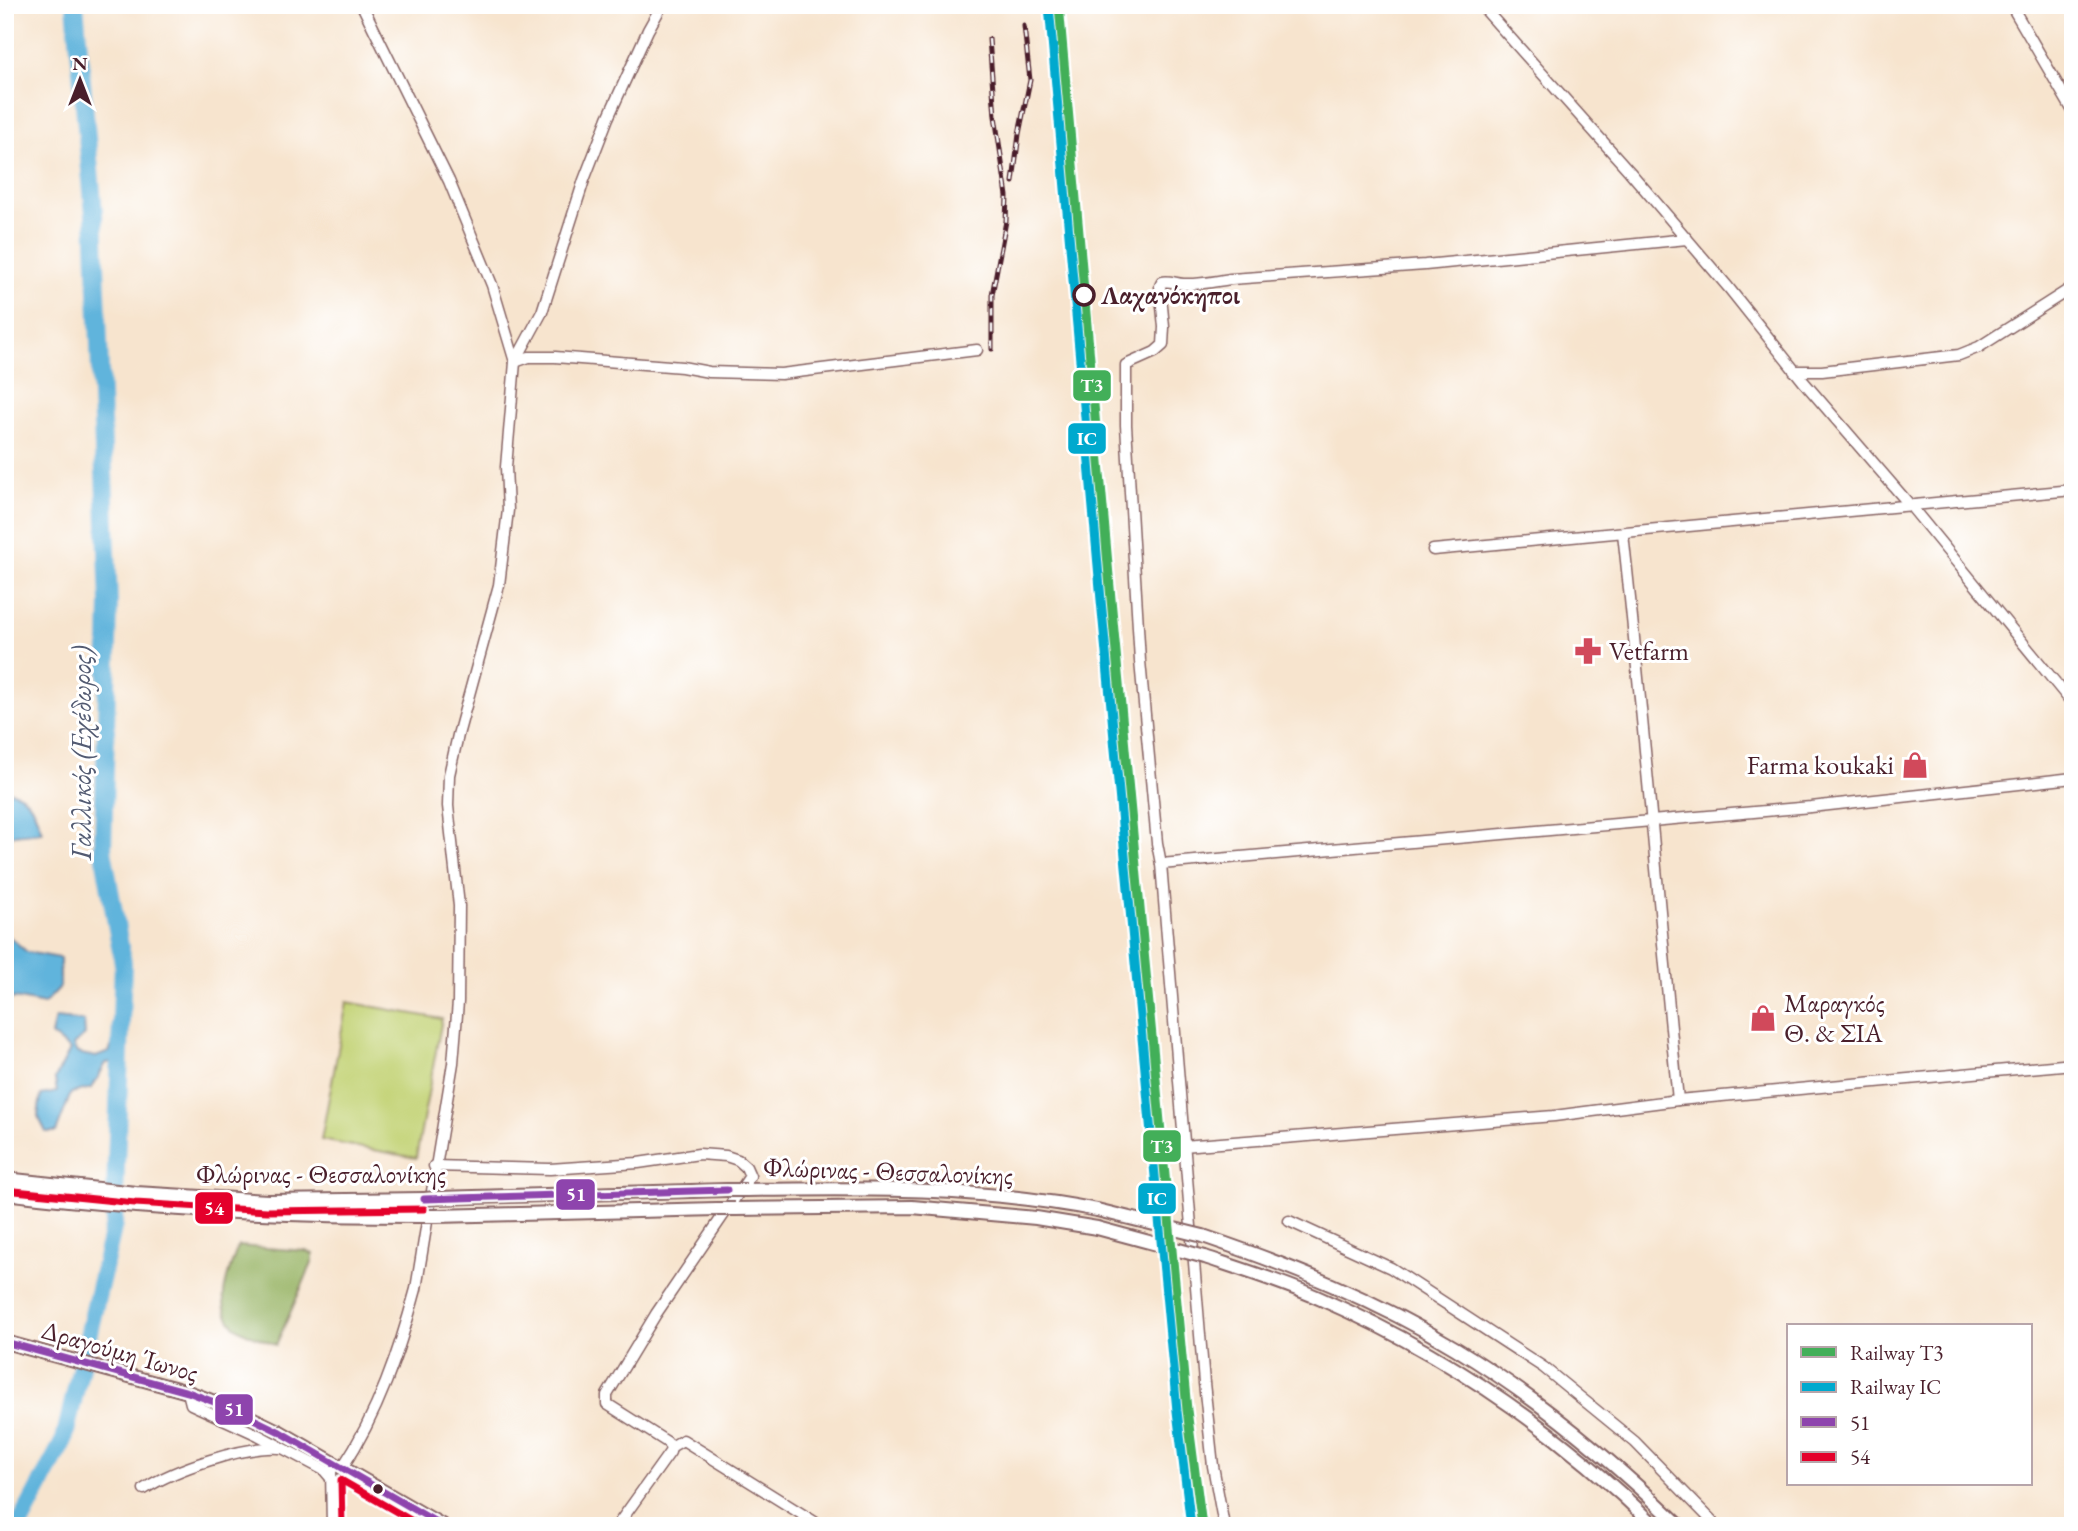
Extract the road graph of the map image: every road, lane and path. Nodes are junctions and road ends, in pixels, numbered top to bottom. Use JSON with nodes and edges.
{"nodes":[{"id":1,"x":362,"y":5,"type":"edge"},
{"id":2,"x":662,"y":5,"type":"edge"},
{"id":3,"x":1482,"y":5,"type":"edge"},
{"id":4,"x":2011,"y":5,"type":"edge"},
{"id":5,"x":2073,"y":111,"type":"edge"},
{"id":6,"x":1686,"y":239,"type":"junction"},
{"id":7,"x":2073,"y":287,"type":"edge"},
{"id":8,"x":976,"y":350,"type":"dead end"},
{"id":9,"x":515,"y":362,"type":"junction"},
{"id":10,"x":1794,"y":371,"type":"junction"},
{"id":11,"x":2073,"y":490,"type":"edge"},
{"id":12,"x":1909,"y":504,"type":"junction"},
{"id":13,"x":1623,"y":533,"type":"junction"},
{"id":14,"x":1433,"y":550,"type":"dead end"},
{"id":15,"x":2073,"y":704,"type":"edge"},
{"id":16,"x":2073,"y":778,"type":"edge"},
{"id":17,"x":1652,"y":820,"type":"junction"},
{"id":18,"x":1161,"y":864,"type":"junction"},
{"id":19,"x":2073,"y":1064,"type":"edge"},
{"id":20,"x":1678,"y":1100,"type":"junction"},
{"id":21,"x":1183,"y":1146,"type":"junction"},
{"id":22,"x":434,"y":1166,"type":"junction"},
{"id":23,"x":5,"y":1180,"type":"edge"},
{"id":24,"x":5,"y":1193,"type":"edge"},
{"id":25,"x":1289,"y":1221,"type":"dead end"},
{"id":26,"x":5,"y":1342,"type":"edge"},
{"id":27,"x":188,"y":1392,"type":"junction"},
{"id":28,"x":671,"y":1447,"type":"junction"},
{"id":29,"x":281,"y":1448,"type":"junction"},
{"id":30,"x":337,"y":1465,"type":"junction"},
{"id":31,"x":330,"y":1477,"type":"junction"},
{"id":32,"x":144,"y":1489,"type":"dead end"},
{"id":33,"x":332,"y":1526,"type":"edge"},
{"id":34,"x":443,"y":1526,"type":"edge"},
{"id":35,"x":617,"y":1526,"type":"edge"},
{"id":36,"x":821,"y":1526,"type":"edge"},
{"id":37,"x":1224,"y":1526,"type":"edge"},
{"id":38,"x":1655,"y":1526,"type":"edge"},
{"id":39,"x":1680,"y":1526,"type":"edge"},
{"id":40,"x":1717,"y":1526,"type":"edge"}],
"edges":[{"from":1,"to":9,"type":"street"},
{"from":2,"to":9,"type":"street"},
{"from":3,"to":6,"type":"street"},
{"from":4,"to":5,"type":"street"},
{"from":6,"to":10,"type":"street"},
{"from":6,"to":18,"type":"street"},
{"from":7,"to":10,"type":"street"},
{"from":8,"to":9,"type":"street"},
{"from":9,"to":22,"type":"street"},
{"from":10,"to":12,"type":"street"},
{"from":11,"to":12,"type":"street"},
{"from":12,"to":13,"type":"street"},
{"from":12,"to":15,"type":"street"},
{"from":13,"to":14,"type":"street"},
{"from":13,"to":17,"type":"street"},
{"from":16,"to":17,"type":"street"},
{"from":17,"to":18,"type":"street"},
{"from":17,"to":20,"type":"street"},
{"from":18,"to":21,"type":"street"},
{"from":19,"to":20,"type":"street"},
{"from":20,"to":21,"type":"street"},
{"from":21,"to":37,"type":"street"},
{"from":22,"to":28,"type":"street"},
{"from":22,"to":30,"type":"street"},
{"from":23,"to":39,"type":"main road","name":"Φλώρινας - Θεσσαλονίκης","bridge":true},
{"from":24,"to":38,"type":"main road","name":"Φλώρινας - Θεσσαλονίκης","bridge":true},
{"from":25,"to":40,"type":"street"},
{"from":26,"to":27,"type":"main road","name":"Δραγούμη Ίωνος"},
{"from":27,"to":29,"type":"street"},
{"from":27,"to":30,"type":"main road","name":"Δραγούμη Ίωνος"},
{"from":28,"to":35,"type":"street"},
{"from":28,"to":36,"type":"street"},
{"from":29,"to":31,"type":"street"},
{"from":29,"to":32,"type":"street"},
{"from":30,"to":31,"type":"street"},
{"from":30,"to":34,"type":"main road","name":"Δραγούμη Ίωνος"},
{"from":31,"to":33,"type":"street"}]}
